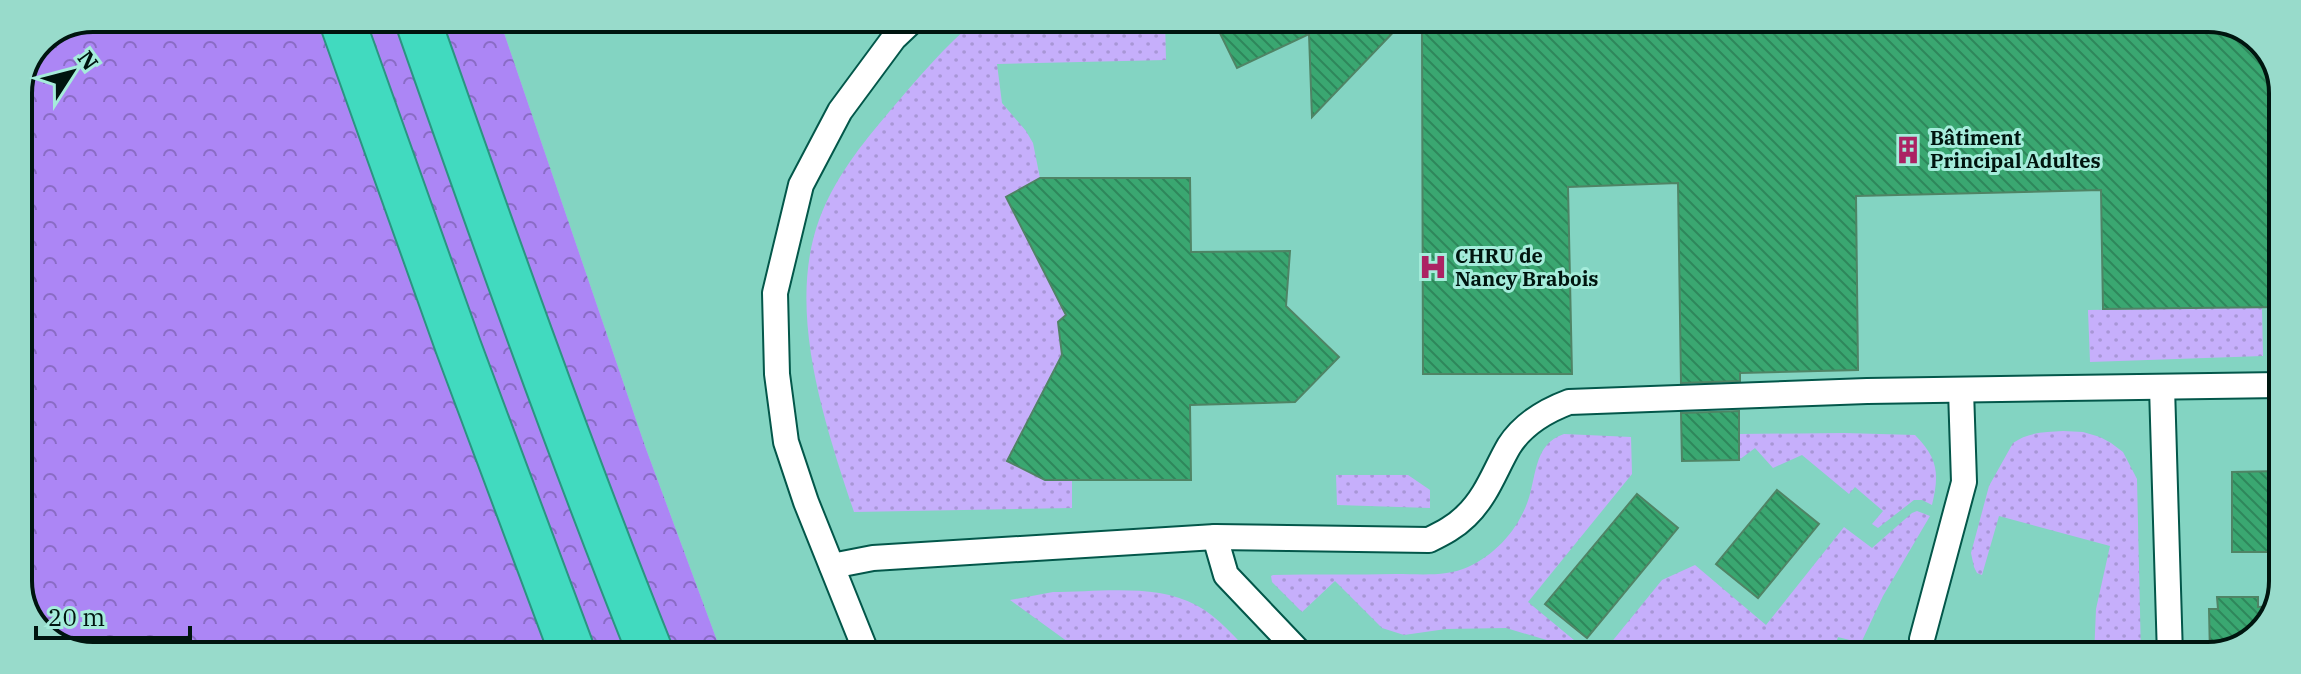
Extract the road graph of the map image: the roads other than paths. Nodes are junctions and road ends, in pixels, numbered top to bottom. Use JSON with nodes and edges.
{"nodes":[{"id":1,"x":314,"y":32,"type":"edge"},
{"id":2,"x":346,"y":32,"type":"edge"},
{"id":3,"x":422,"y":32,"type":"edge"},
{"id":4,"x":900,"y":32,"type":"edge"},
{"id":5,"x":458,"y":346,"type":"junction"},
{"id":6,"x":2269,"y":385,"type":"edge"},
{"id":7,"x":2162,"y":387,"type":"junction"},
{"id":8,"x":1961,"y":390,"type":"junction"},
{"id":9,"x":1215,"y":537,"type":"junction"},
{"id":10,"x":832,"y":566,"type":"junction"},
{"id":11,"x":1922,"y":639,"type":"dead end"},
{"id":12,"x":569,"y":642,"type":"edge"},
{"id":13,"x":646,"y":642,"type":"edge"},
{"id":14,"x":862,"y":642,"type":"edge"},
{"id":15,"x":1290,"y":642,"type":"edge"},
{"id":16,"x":2170,"y":642,"type":"edge"}],
"edges":[{"from":1,"to":5,"type":"highway"},
{"from":2,"to":5,"type":"highway"},
{"from":3,"to":13,"type":"highway"},
{"from":4,"to":10,"type":"lane"},
{"from":5,"to":12,"type":"highway"},
{"from":6,"to":7,"type":"lane"},
{"from":7,"to":8,"type":"lane"},
{"from":7,"to":16,"type":"lane"},
{"from":8,"to":9,"type":"lane"},
{"from":8,"to":11,"type":"lane"},
{"from":9,"to":10,"type":"lane"},
{"from":9,"to":15,"type":"lane"},
{"from":10,"to":14,"type":"lane"}]}
